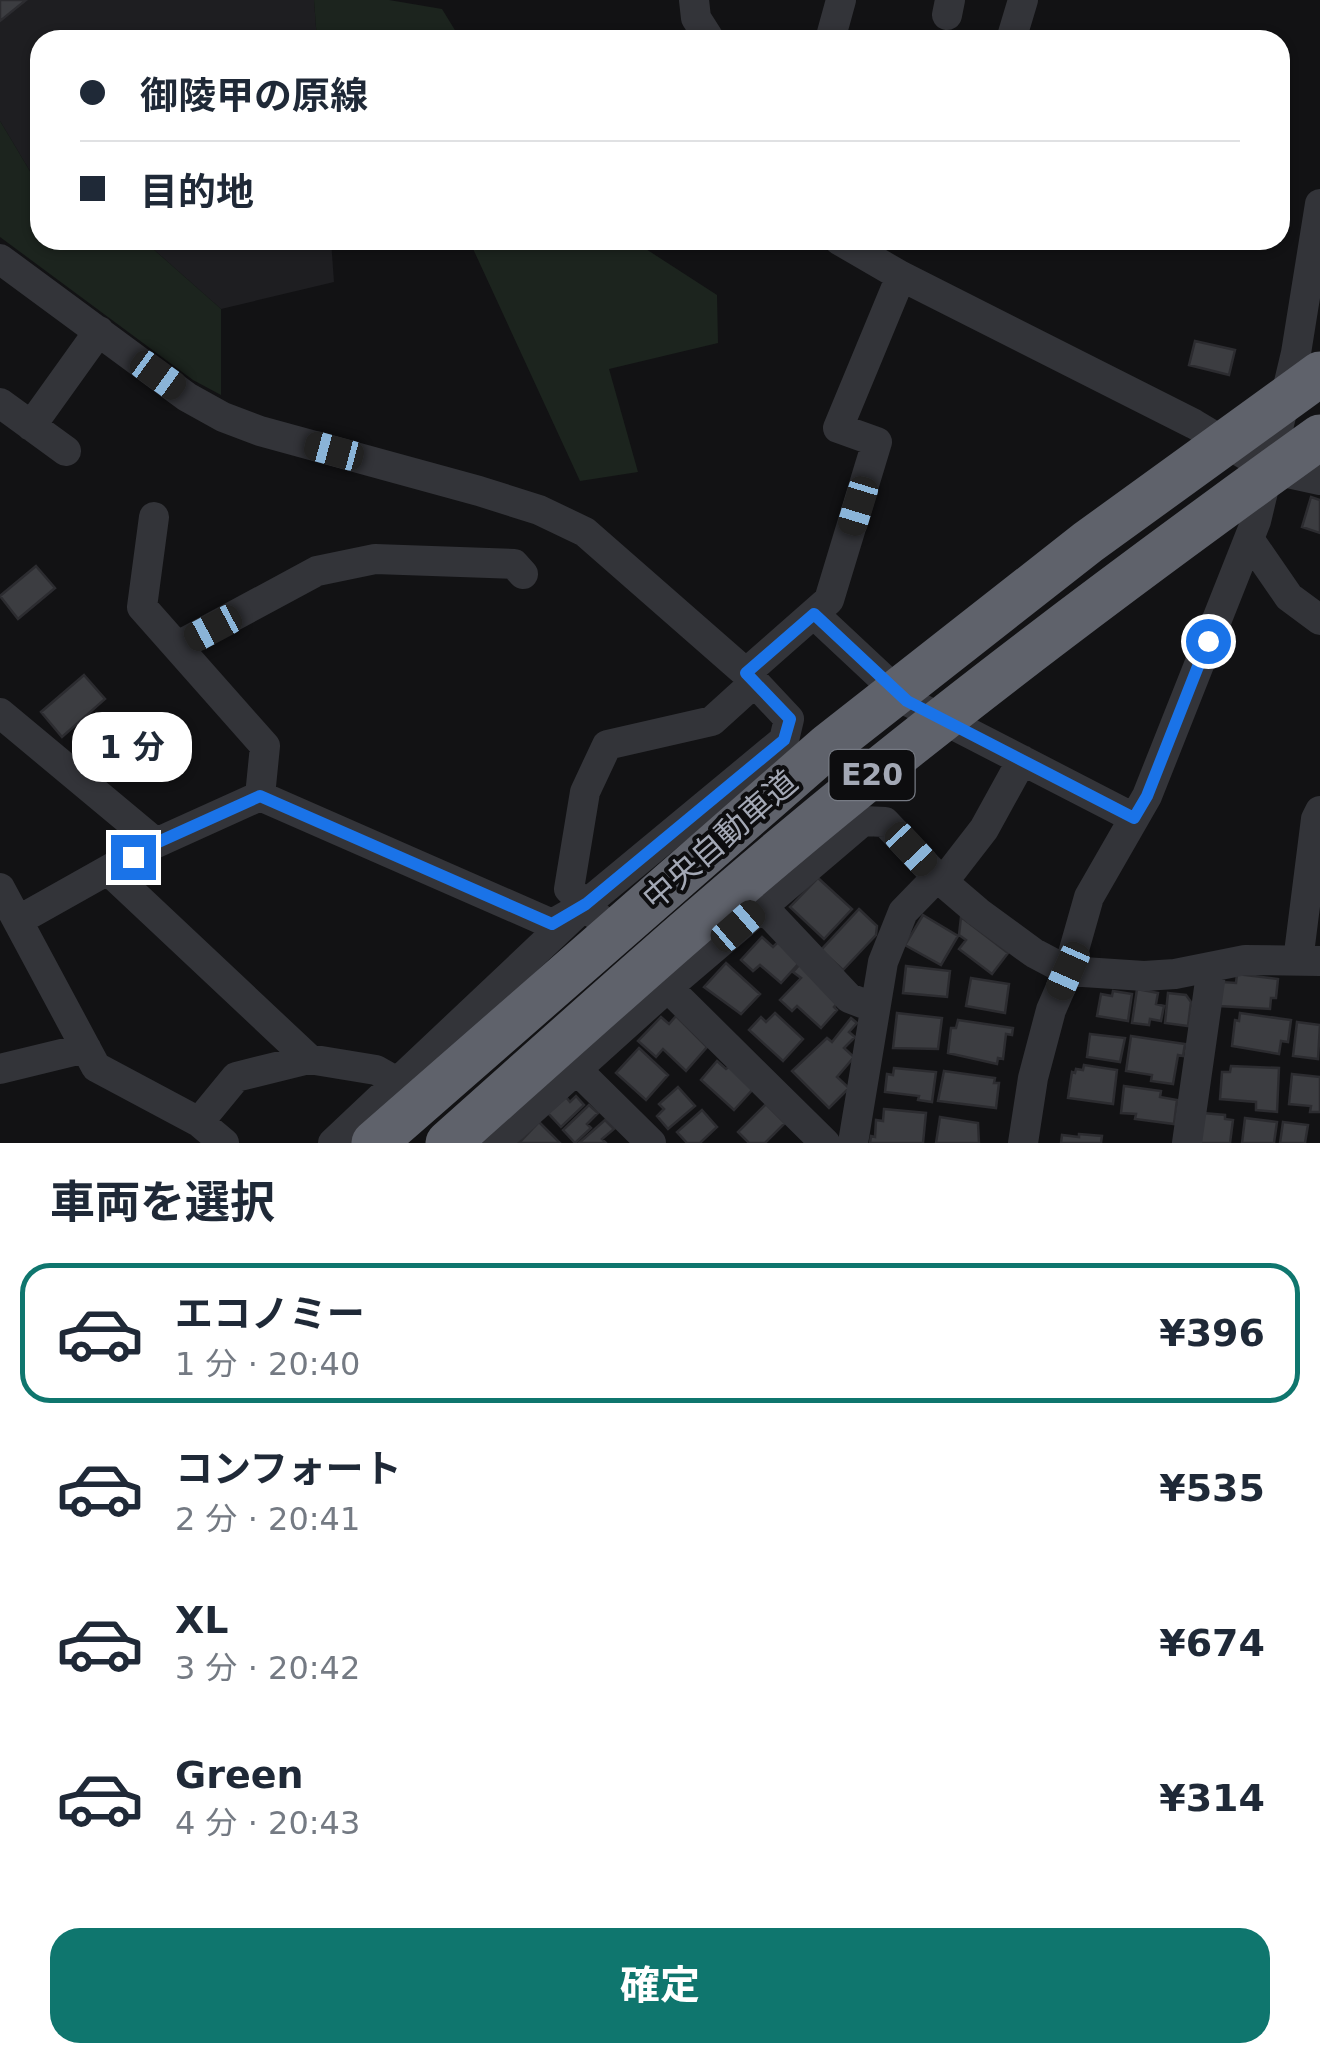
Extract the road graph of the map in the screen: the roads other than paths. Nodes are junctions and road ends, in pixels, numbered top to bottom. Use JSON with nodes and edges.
{"nodes":[{"id":1,"x":694,"y":0,"type":"edge"},
{"id":2,"x":841,"y":0,"type":"edge"},
{"id":3,"x":1023,"y":0,"type":"edge"},
{"id":4,"x":704,"y":30,"type":"edge"},
{"id":5,"x":833,"y":30,"type":"edge"},
{"id":6,"x":1015,"y":30,"type":"edge"},
{"id":7,"x":1320,"y":204,"type":"edge"},
{"id":8,"x":856,"y":250,"type":"edge"},
{"id":9,"x":0,"y":259,"type":"edge"},
{"id":10,"x":901,"y":276,"type":"junction"},
{"id":11,"x":98,"y":331,"type":"junction"},
{"id":12,"x":1320,"y":374,"type":"edge"},
{"id":13,"x":0,"y":403,"type":"edge"},
{"id":14,"x":31,"y":426,"type":"junction"},
{"id":15,"x":1320,"y":438,"type":"edge"},
{"id":16,"x":66,"y":451,"type":"dead end"},
{"id":17,"x":1270,"y":469,"type":"junction"},
{"id":18,"x":1320,"y":480,"type":"edge"},
{"id":19,"x":154,"y":517,"type":"dead end"},
{"id":20,"x":1253,"y":530,"type":"junction"},
{"id":21,"x":523,"y":574,"type":"dead end"},
{"id":22,"x":814,"y":614,"type":"junction"},
{"id":23,"x":1320,"y":620,"type":"edge"},
{"id":24,"x":178,"y":646,"type":"junction"},
{"id":25,"x":750,"y":678,"type":"junction"},
{"id":26,"x":0,"y":713,"type":"edge"},
{"id":27,"x":784,"y":740,"type":"junction"},
{"id":28,"x":1022,"y":760,"type":"junction"},
{"id":29,"x":260,"y":796,"type":"junction"},
{"id":30,"x":1320,"y":811,"type":"edge"},
{"id":31,"x":1134,"y":818,"type":"junction"},
{"id":32,"x":863,"y":821,"type":"junction"},
{"id":33,"x":156,"y":843,"type":"junction"},
{"id":34,"x":109,"y":871,"type":"junction"},
{"id":35,"x":940,"y":879,"type":"junction"},
{"id":36,"x":0,"y":888,"type":"edge"},
{"id":37,"x":586,"y":904,"type":"junction"},
{"id":38,"x":762,"y":906,"type":"junction"},
{"id":39,"x":19,"y":920,"type":"junction"},
{"id":40,"x":1309,"y":961,"type":"edge"},
{"id":41,"x":1212,"y":967,"type":"junction"},
{"id":42,"x":1068,"y":971,"type":"junction"},
{"id":43,"x":668,"y":987,"type":"junction"},
{"id":44,"x":875,"y":1008,"type":"junction"},
{"id":45,"x":86,"y":1048,"type":"junction"},
{"id":46,"x":309,"y":1059,"type":"junction"},
{"id":47,"x":0,"y":1069,"type":"edge"},
{"id":48,"x":576,"y":1069,"type":"junction"},
{"id":49,"x":399,"y":1082,"type":"junction"},
{"id":50,"x":199,"y":1122,"type":"junction"},
{"id":51,"x":224,"y":1143,"type":"edge"},
{"id":52,"x":333,"y":1143,"type":"edge"},
{"id":53,"x":374,"y":1143,"type":"edge"},
{"id":54,"x":448,"y":1143,"type":"edge"},
{"id":55,"x":495,"y":1143,"type":"edge"},
{"id":56,"x":652,"y":1143,"type":"edge"},
{"id":57,"x":825,"y":1143,"type":"edge"},
{"id":58,"x":853,"y":1143,"type":"edge"},
{"id":59,"x":1024,"y":1143,"type":"edge"},
{"id":60,"x":1187,"y":1143,"type":"edge"}],
"edges":[{"from":1,"to":4,"type":"street"},
{"from":2,"to":5,"type":"street"},
{"from":3,"to":6,"type":"street"},
{"from":7,"to":17,"type":"street"},
{"from":8,"to":10,"type":"street"},
{"from":9,"to":11,"type":"street"},
{"from":10,"to":17,"type":"street"},
{"from":10,"to":22,"type":"street"},
{"from":11,"to":14,"type":"street"},
{"from":11,"to":25,"type":"street"},
{"from":12,"to":53,"type":"highway","name":"中央自動車道","number":"E20","bridge":true},
{"from":13,"to":14,"type":"street"},
{"from":14,"to":16,"type":"street"},
{"from":15,"to":54,"type":"highway","name":"中央自動車道","number":"E20","bridge":true},
{"from":17,"to":18,"type":"street"},
{"from":17,"to":20,"type":"street"},
{"from":19,"to":24,"type":"street"},
{"from":20,"to":23,"type":"street"},
{"from":20,"to":31,"type":"street"},
{"from":21,"to":24,"type":"street"},
{"from":22,"to":25,"type":"street"},
{"from":22,"to":28,"type":"street"},
{"from":24,"to":29,"type":"street"},
{"from":25,"to":27,"type":"street"},
{"from":25,"to":37,"type":"street"},
{"from":26,"to":33,"type":"street"},
{"from":27,"to":32,"type":"street"},
{"from":27,"to":37,"type":"street"},
{"from":28,"to":31,"type":"street"},
{"from":28,"to":35,"type":"street"},
{"from":29,"to":33,"type":"street"},
{"from":29,"to":37,"type":"street"},
{"from":30,"to":40,"type":"street"},
{"from":31,"to":42,"type":"street"},
{"from":32,"to":35,"type":"street"},
{"from":32,"to":38,"type":"street"},
{"from":33,"to":34,"type":"street"},
{"from":34,"to":39,"type":"street"},
{"from":34,"to":46,"type":"street"},
{"from":35,"to":42,"type":"street"},
{"from":35,"to":44,"type":"street"},
{"from":36,"to":39,"type":"street"},
{"from":37,"to":43,"type":"street"},
{"from":37,"to":49,"type":"street"},
{"from":38,"to":43,"type":"street"},
{"from":38,"to":44,"type":"street"},
{"from":39,"to":45,"type":"street"},
{"from":40,"to":41,"type":"street"},
{"from":41,"to":42,"type":"street"},
{"from":41,"to":60,"type":"street"},
{"from":42,"to":59,"type":"street"},
{"from":43,"to":48,"type":"street"},
{"from":43,"to":57,"type":"street"},
{"from":44,"to":58,"type":"street"},
{"from":45,"to":47,"type":"street"},
{"from":45,"to":50,"type":"street"},
{"from":46,"to":49,"type":"street"},
{"from":46,"to":50,"type":"street"},
{"from":48,"to":55,"type":"street"},
{"from":48,"to":56,"type":"street"},
{"from":49,"to":52,"type":"street"},
{"from":50,"to":51,"type":"street"}]}
